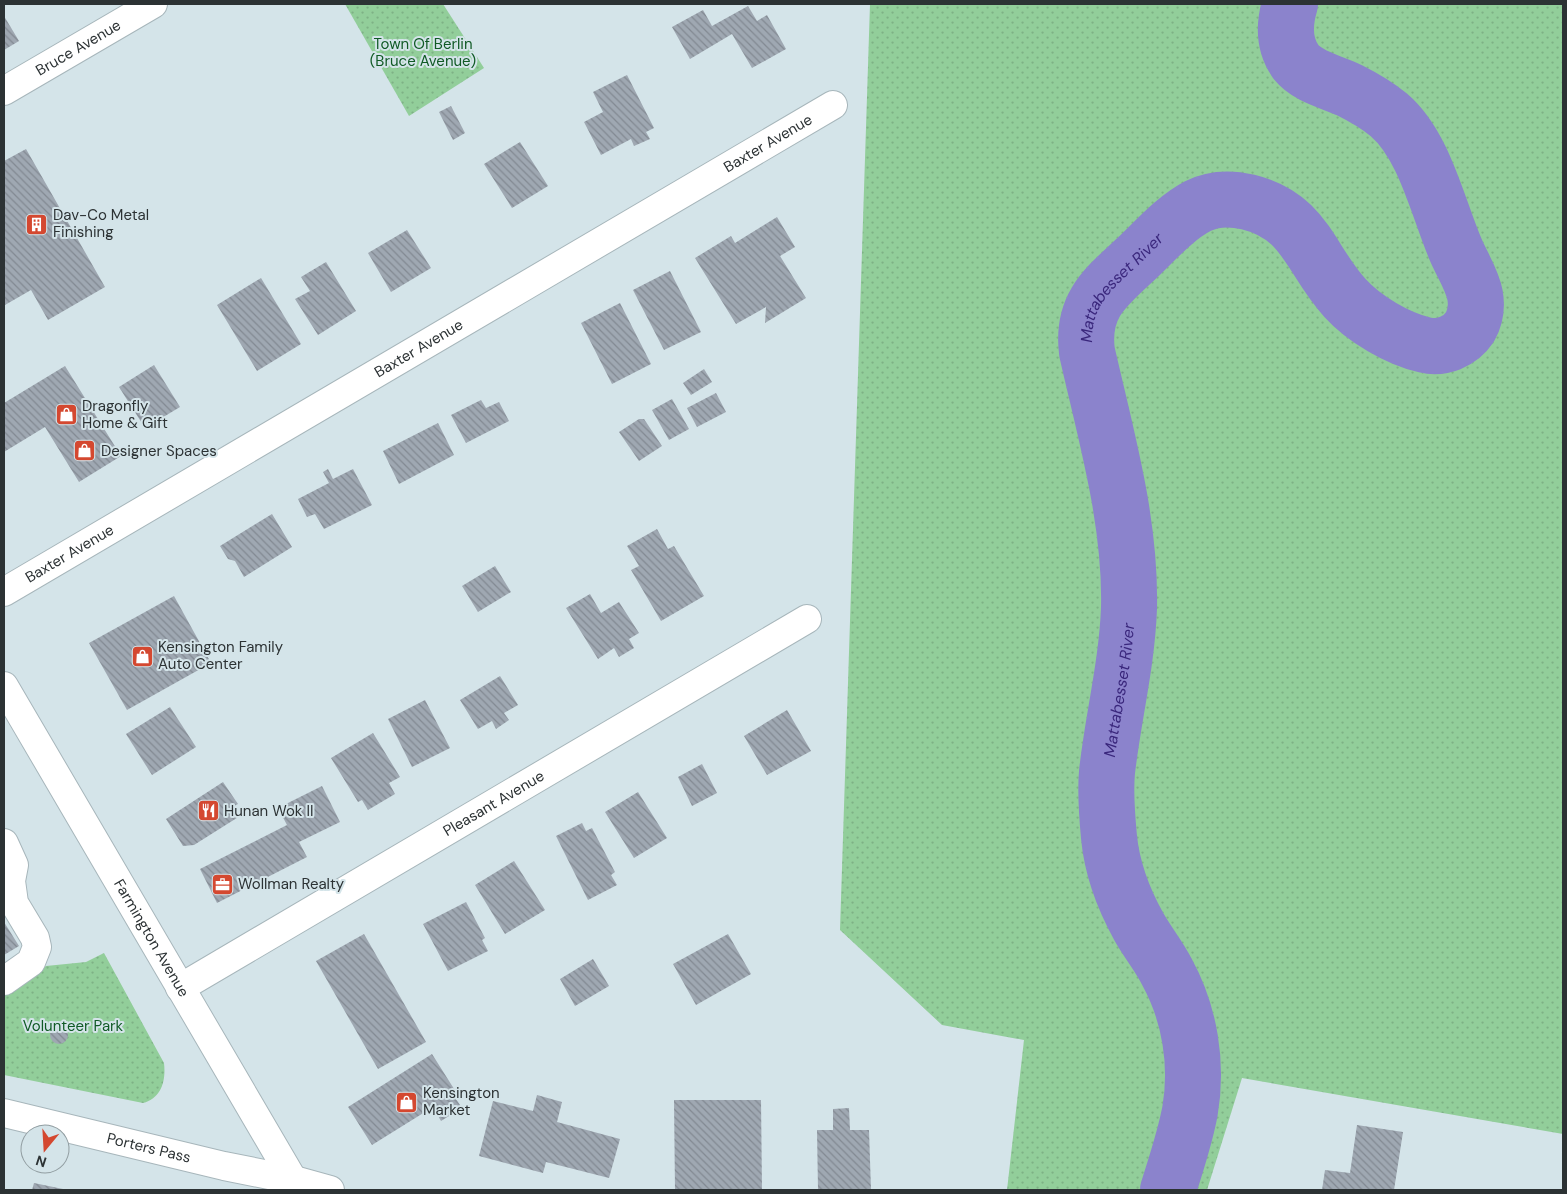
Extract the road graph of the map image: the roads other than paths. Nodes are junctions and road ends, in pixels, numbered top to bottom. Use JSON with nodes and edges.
{"nodes":[{"id":1,"x":153,"y":4,"type":"edge"},
{"id":2,"x":4,"y":91,"type":"edge"},
{"id":3,"x":833,"y":105,"type":"dead end"},
{"id":4,"x":4,"y":592,"type":"edge"},
{"id":5,"x":808,"y":618,"type":"dead end"},
{"id":6,"x":4,"y":686,"type":"edge"},
{"id":7,"x":4,"y":843,"type":"edge"},
{"id":8,"x":4,"y":981,"type":"edge"},
{"id":9,"x":180,"y":988,"type":"junction"},
{"id":10,"x":4,"y":1113,"type":"edge"},
{"id":11,"x":296,"y":1185,"type":"edge"},
{"id":12,"x":330,"y":1190,"type":"edge"}],
"edges":[{"from":1,"to":2,"type":"street","name":"Bruce Avenue"},
{"from":3,"to":4,"type":"street","name":"Baxter Avenue"},
{"from":5,"to":9,"type":"street","name":"Pleasant Avenue"},
{"from":6,"to":9,"type":"street","name":"Farmington Avenue"},
{"from":7,"to":8,"type":"street"},
{"from":9,"to":11,"type":"street","name":"Farmington Avenue"},
{"from":10,"to":11,"type":"street","name":"Porters Pass"},
{"from":11,"to":12,"type":"street","name":"Porters Pass"}]}
